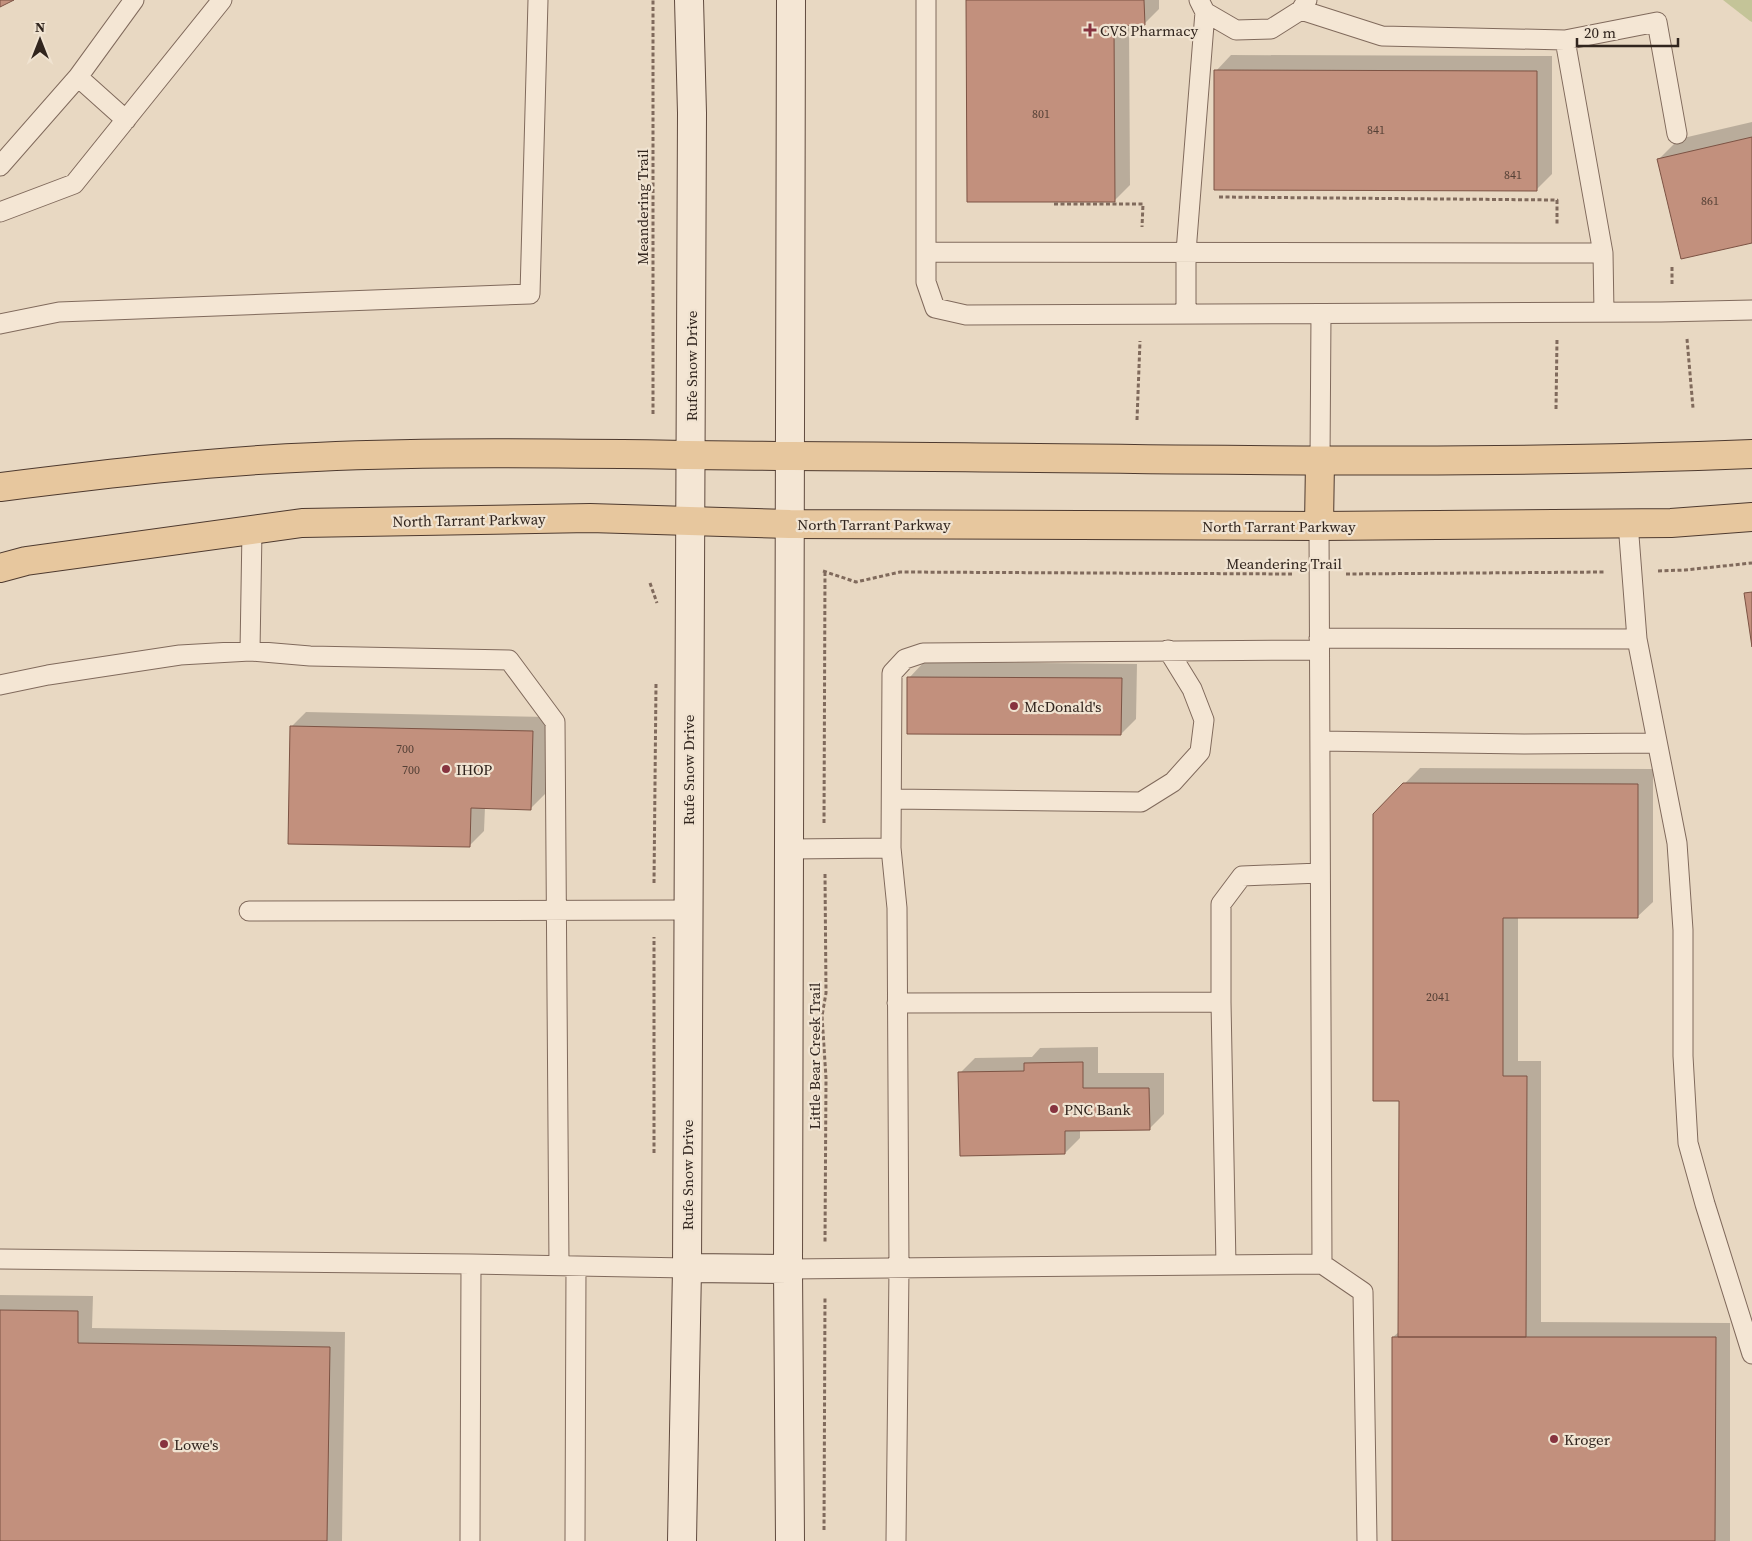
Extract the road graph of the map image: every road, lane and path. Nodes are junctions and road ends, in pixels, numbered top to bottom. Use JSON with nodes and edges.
{"nodes":[{"id":1,"x":134,"y":0,"type":"edge"},
{"id":2,"x":222,"y":0,"type":"edge"},
{"id":3,"x":538,"y":0,"type":"edge"},
{"id":4,"x":653,"y":0,"type":"edge"},
{"id":5,"x":689,"y":0,"type":"edge"},
{"id":6,"x":791,"y":0,"type":"edge"},
{"id":7,"x":926,"y":0,"type":"edge"},
{"id":8,"x":1304,"y":5,"type":"edge"},
{"id":9,"x":1202,"y":6,"type":"edge"},
{"id":10,"x":1565,"y":40,"type":"junction"},
{"id":11,"x":78,"y":77,"type":"junction"},
{"id":12,"x":126,"y":120,"type":"junction"},
{"id":13,"x":1677,"y":134,"type":"dead end"},
{"id":14,"x":0,"y":166,"type":"edge"},
{"id":15,"x":0,"y":212,"type":"edge"},
{"id":16,"x":926,"y":252,"type":"junction"},
{"id":17,"x":1186,"y":252,"type":"junction"},
{"id":18,"x":1603,"y":253,"type":"junction"},
{"id":19,"x":1752,"y":310,"type":"edge"},
{"id":20,"x":1604,"y":312,"type":"junction"},
{"id":21,"x":1186,"y":314,"type":"junction"},
{"id":22,"x":1321,"y":314,"type":"junction"},
{"id":23,"x":0,"y":324,"type":"edge"},
{"id":24,"x":653,"y":414,"type":"dead end"},
{"id":25,"x":1752,"y":454,"type":"edge"},
{"id":26,"x":690,"y":455,"type":"junction"},
{"id":27,"x":790,"y":456,"type":"junction"},
{"id":28,"x":1320,"y":461,"type":"junction"},
{"id":29,"x":0,"y":487,"type":"edge"},
{"id":30,"x":1752,"y":517,"type":"edge"},
{"id":31,"x":689,"y":521,"type":"junction"},
{"id":32,"x":1628,"y":523,"type":"junction"},
{"id":33,"x":790,"y":524,"type":"junction"},
{"id":34,"x":1319,"y":526,"type":"junction"},
{"id":35,"x":252,"y":530,"type":"junction"},
{"id":36,"x":1752,"y":563,"type":"edge"},
{"id":37,"x":0,"y":568,"type":"edge"},
{"id":38,"x":818,"y":570,"type":"dead end"},
{"id":39,"x":825,"y":571,"type":"junction"},
{"id":40,"x":1632,"y":572,"type":"junction"},
{"id":41,"x":1319,"y":574,"type":"junction"},
{"id":42,"x":1637,"y":639,"type":"junction"},
{"id":43,"x":1319,"y":644,"type":"junction"},
{"id":44,"x":1168,"y":650,"type":"junction"},
{"id":45,"x":250,"y":652,"type":"junction"},
{"id":46,"x":0,"y":685,"type":"edge"},
{"id":47,"x":1320,"y":741,"type":"junction"},
{"id":48,"x":1657,"y":743,"type":"junction"},
{"id":49,"x":892,"y":799,"type":"junction"},
{"id":50,"x":891,"y":848,"type":"junction"},
{"id":51,"x":789,"y":849,"type":"junction"},
{"id":52,"x":824,"y":849,"type":"junction"},
{"id":53,"x":1320,"y":873,"type":"junction"},
{"id":54,"x":688,"y":910,"type":"junction"},
{"id":55,"x":557,"y":911,"type":"junction"},
{"id":56,"x":249,"y":912,"type":"dead end"},
{"id":57,"x":1221,"y":1002,"type":"junction"},
{"id":58,"x":897,"y":1003,"type":"junction"},
{"id":59,"x":0,"y":1260,"type":"edge"},
{"id":60,"x":472,"y":1264,"type":"junction"},
{"id":61,"x":1322,"y":1264,"type":"junction"},
{"id":62,"x":1226,"y":1265,"type":"junction"},
{"id":63,"x":568,"y":1266,"type":"junction"},
{"id":64,"x":687,"y":1268,"type":"junction"},
{"id":65,"x":899,"y":1268,"type":"junction"},
{"id":66,"x":788,"y":1269,"type":"junction"},
{"id":67,"x":825,"y":1269,"type":"junction"},
{"id":68,"x":1752,"y":1354,"type":"edge"},
{"id":69,"x":824,"y":1531,"type":"dead end"},
{"id":70,"x":470,"y":1541,"type":"edge"},
{"id":71,"x":576,"y":1541,"type":"edge"},
{"id":72,"x":682,"y":1541,"type":"edge"},
{"id":73,"x":790,"y":1541,"type":"edge"},
{"id":74,"x":896,"y":1541,"type":"edge"},
{"id":75,"x":1366,"y":1541,"type":"edge"}],
"edges":[{"from":1,"to":11,"type":"lane"},
{"from":2,"to":12,"type":"lane"},
{"from":3,"to":23,"type":"lane"},
{"from":4,"to":24,"type":"path","name":"Meandering Trail"},
{"from":5,"to":26,"type":"main road","name":"Rufe Snow Drive"},
{"from":6,"to":27,"type":"main road"},
{"from":7,"to":16,"type":"lane"},
{"from":8,"to":9,"type":"lane"},
{"from":8,"to":10,"type":"lane"},
{"from":9,"to":17,"type":"lane"},
{"from":10,"to":13,"type":"lane"},
{"from":10,"to":18,"type":"lane"},
{"from":11,"to":12,"type":"lane"},
{"from":11,"to":14,"type":"lane"},
{"from":12,"to":15,"type":"lane"},
{"from":16,"to":17,"type":"lane"},
{"from":16,"to":21,"type":"lane"},
{"from":17,"to":18,"type":"lane"},
{"from":17,"to":21,"type":"lane"},
{"from":18,"to":20,"type":"lane"},
{"from":19,"to":20,"type":"lane"},
{"from":20,"to":22,"type":"lane"},
{"from":21,"to":22,"type":"lane"},
{"from":22,"to":28,"type":"lane"},
{"from":25,"to":28,"type":"main road"},
{"from":26,"to":27,"type":"main road"},
{"from":26,"to":29,"type":"main road"},
{"from":26,"to":31,"type":"main road","name":"Rufe Snow Drive"},
{"from":27,"to":28,"type":"main road"},
{"from":27,"to":33,"type":"main road"},
{"from":28,"to":34,"type":"main road"},
{"from":30,"to":32,"type":"main road","name":"North Tarrant Parkway"},
{"from":31,"to":33,"type":"main road","name":"North Tarrant Parkway"},
{"from":31,"to":35,"type":"main road","name":"North Tarrant Parkway"},
{"from":31,"to":54,"type":"main road","name":"Rufe Snow Drive"},
{"from":32,"to":34,"type":"main road","name":"North Tarrant Parkway"},
{"from":32,"to":40,"type":"lane"},
{"from":33,"to":34,"type":"main road","name":"North Tarrant Parkway"},
{"from":33,"to":51,"type":"main road"},
{"from":34,"to":41,"type":"lane"},
{"from":35,"to":37,"type":"main road","name":"North Tarrant Parkway"},
{"from":35,"to":45,"type":"lane"},
{"from":36,"to":40,"type":"path","name":"Meandering Trail"},
{"from":38,"to":39,"type":"path","name":"Meandering Trail"},
{"from":39,"to":41,"type":"path","name":"Meandering Trail"},
{"from":39,"to":52,"type":"path","name":"Little Bear Creek Trail"},
{"from":40,"to":41,"type":"path","name":"Meandering Trail"},
{"from":40,"to":42,"type":"lane"},
{"from":41,"to":43,"type":"lane"},
{"from":42,"to":43,"type":"lane"},
{"from":42,"to":48,"type":"lane"},
{"from":43,"to":44,"type":"lane"},
{"from":43,"to":47,"type":"lane"},
{"from":44,"to":49,"type":"lane"},
{"from":44,"to":49,"type":"lane"},
{"from":45,"to":46,"type":"lane"},
{"from":45,"to":55,"type":"lane"},
{"from":47,"to":48,"type":"lane"},
{"from":47,"to":53,"type":"lane"},
{"from":48,"to":68,"type":"lane"},
{"from":49,"to":50,"type":"lane"},
{"from":50,"to":52,"type":"lane"},
{"from":50,"to":58,"type":"lane"},
{"from":51,"to":52,"type":"lane"},
{"from":51,"to":66,"type":"main road"},
{"from":52,"to":67,"type":"path","name":"Little Bear Creek Trail"},
{"from":53,"to":57,"type":"lane"},
{"from":53,"to":61,"type":"lane"},
{"from":54,"to":55,"type":"lane"},
{"from":54,"to":64,"type":"main road","name":"Rufe Snow Drive"},
{"from":55,"to":56,"type":"lane"},
{"from":55,"to":63,"type":"lane"},
{"from":57,"to":58,"type":"lane"},
{"from":57,"to":62,"type":"lane"},
{"from":58,"to":65,"type":"lane"},
{"from":59,"to":60,"type":"lane"},
{"from":60,"to":63,"type":"lane"},
{"from":60,"to":70,"type":"lane"},
{"from":61,"to":62,"type":"lane"},
{"from":61,"to":75,"type":"lane"},
{"from":62,"to":65,"type":"lane"},
{"from":63,"to":64,"type":"lane"},
{"from":63,"to":71,"type":"lane"},
{"from":64,"to":66,"type":"main road"},
{"from":64,"to":72,"type":"main road","name":"Rufe Snow Drive"},
{"from":65,"to":67,"type":"lane"},
{"from":65,"to":74,"type":"lane"},
{"from":66,"to":67,"type":"lane"},
{"from":66,"to":73,"type":"main road"},
{"from":67,"to":69,"type":"path","name":"Little Bear Creek Trail"}]}
